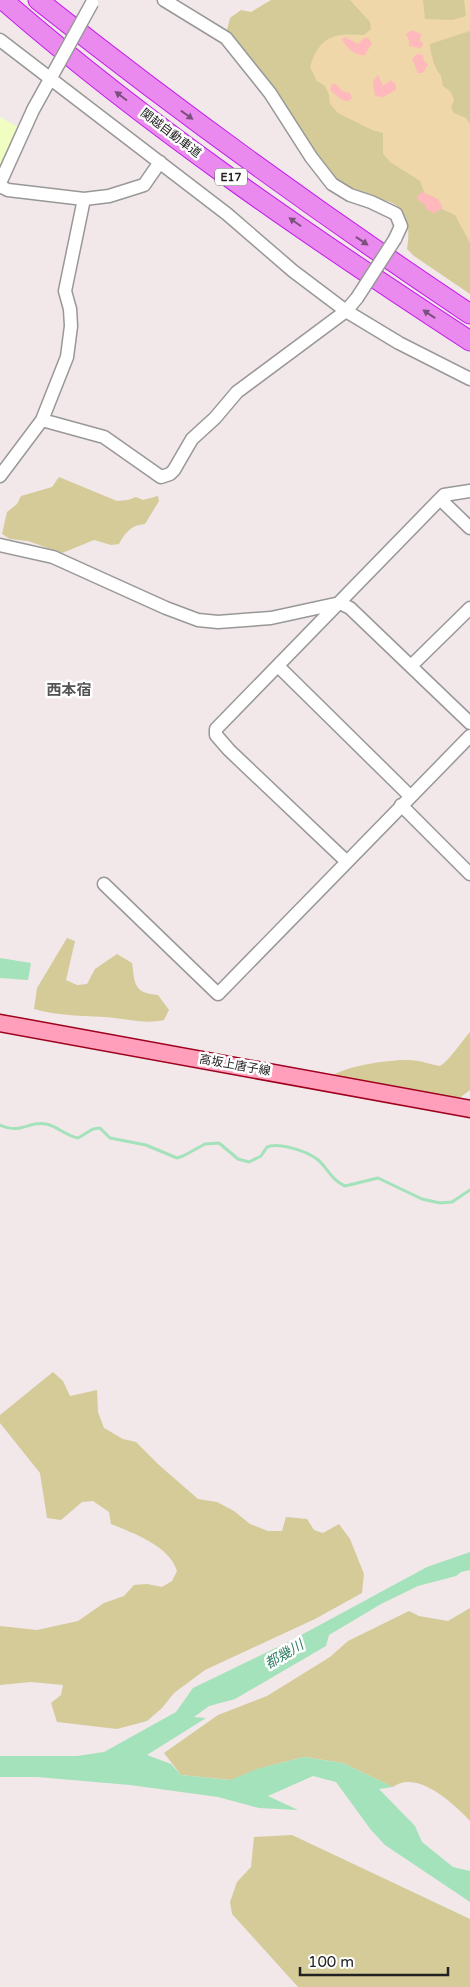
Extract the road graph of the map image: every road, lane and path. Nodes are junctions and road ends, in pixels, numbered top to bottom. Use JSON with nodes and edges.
{"nodes":[{"id":1,"x":2,"y":0,"type":"edge"},
{"id":2,"x":38,"y":0,"type":"edge"},
{"id":3,"x":164,"y":0,"type":"edge"},
{"id":4,"x":93,"y":2,"type":"edge"},
{"id":5,"x":0,"y":40,"type":"edge"},
{"id":6,"x":50,"y":80,"type":"junction"},
{"id":7,"x":160,"y":162,"type":"junction"},
{"id":8,"x":0,"y":185,"type":"edge"},
{"id":9,"x":84,"y":199,"type":"junction"},
{"id":10,"x":346,"y":312,"type":"junction"},
{"id":11,"x":470,"y":314,"type":"edge"},
{"id":12,"x":470,"y":341,"type":"edge"},
{"id":13,"x":470,"y":379,"type":"edge"},
{"id":14,"x":42,"y":420,"type":"junction"},
{"id":15,"x":0,"y":476,"type":"edge"},
{"id":16,"x":470,"y":490,"type":"edge"},
{"id":17,"x":440,"y":499,"type":"junction"},
{"id":18,"x":470,"y":528,"type":"edge"},
{"id":19,"x":0,"y":545,"type":"edge"},
{"id":20,"x":340,"y":603,"type":"junction"},
{"id":21,"x":470,"y":608,"type":"edge"},
{"id":22,"x":278,"y":666,"type":"junction"},
{"id":23,"x":410,"y":666,"type":"junction"},
{"id":24,"x":470,"y":723,"type":"edge"},
{"id":25,"x":470,"y":736,"type":"edge"},
{"id":26,"x":405,"y":801,"type":"junction"},
{"id":27,"x":346,"y":861,"type":"junction"},
{"id":28,"x":470,"y":874,"type":"edge"},
{"id":29,"x":104,"y":884,"type":"dead end"},
{"id":30,"x":0,"y":1023,"type":"edge"},
{"id":31,"x":470,"y":1109,"type":"edge"}],
"edges":[{"from":12,"to":1,"type":"highway","name":"関越自動車道","number":"E17","one_way":true},
{"from":2,"to":11,"type":"highway","name":"関越自動車道","number":"E17","one_way":true},
{"from":3,"to":10,"type":"street","bridge":true},
{"from":4,"to":6,"type":"street","bridge":true},
{"from":5,"to":6,"type":"street"},
{"from":6,"to":7,"type":"street"},
{"from":6,"to":8,"type":"street"},
{"from":7,"to":9,"type":"street"},
{"from":7,"to":10,"type":"street"},
{"from":8,"to":9,"type":"street"},
{"from":9,"to":14,"type":"street"},
{"from":10,"to":13,"type":"street"},
{"from":10,"to":14,"type":"street"},
{"from":14,"to":15,"type":"street"},
{"from":16,"to":17,"type":"street"},
{"from":17,"to":18,"type":"street"},
{"from":17,"to":20,"type":"street"},
{"from":19,"to":20,"type":"street"},
{"from":20,"to":22,"type":"street"},
{"from":20,"to":23,"type":"street"},
{"from":21,"to":23,"type":"street"},
{"from":22,"to":26,"type":"street"},
{"from":22,"to":27,"type":"street"},
{"from":23,"to":24,"type":"street"},
{"from":25,"to":26,"type":"street"},
{"from":26,"to":27,"type":"street"},
{"from":26,"to":28,"type":"street"},
{"from":27,"to":29,"type":"street"},
{"from":30,"to":31,"type":"main road","name":"高坂上唐子線"}]}
